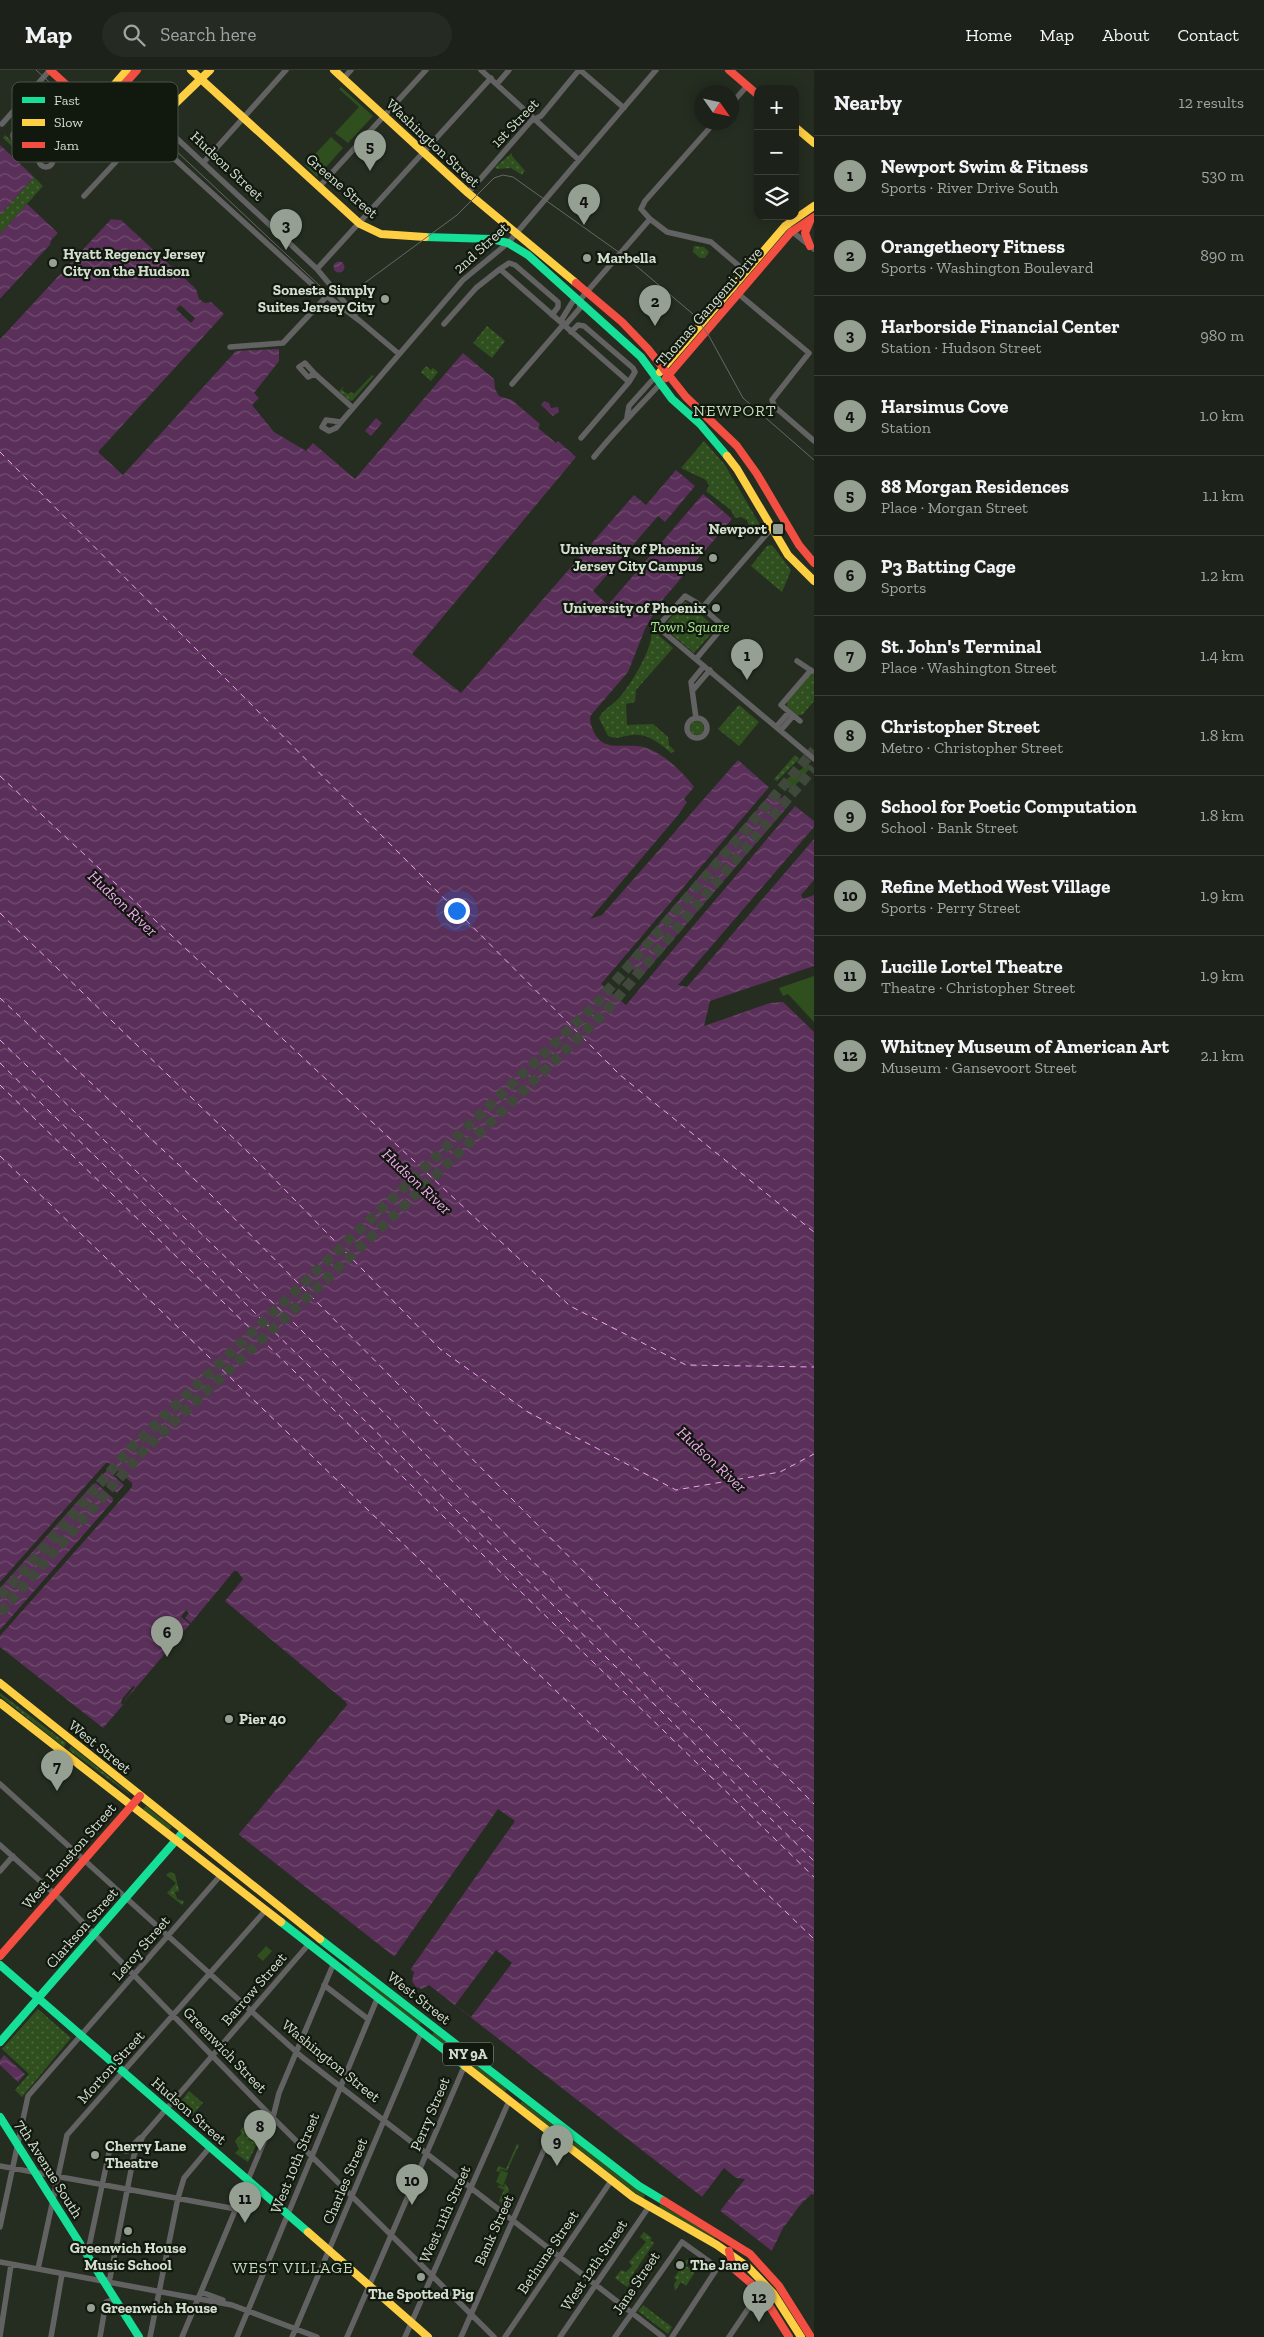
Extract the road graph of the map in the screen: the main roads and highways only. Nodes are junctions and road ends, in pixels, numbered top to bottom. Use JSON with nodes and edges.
{"nodes":[{"id":1,"x":50,"y":70,"type":"edge"},
{"id":2,"x":127,"y":70,"type":"edge"},
{"id":3,"x":137,"y":70,"type":"edge"},
{"id":4,"x":191,"y":70,"type":"edge"},
{"id":5,"x":210,"y":70,"type":"edge"},
{"id":6,"x":334,"y":70,"type":"edge"},
{"id":7,"x":729,"y":70,"type":"edge"},
{"id":8,"x":200,"y":78,"type":"junction"},
{"id":9,"x":62,"y":82,"type":"edge"},
{"id":10,"x":118,"y":82,"type":"edge"},
{"id":11,"x":126,"y":82,"type":"edge"},
{"id":12,"x":754,"y":92,"type":"edge"},
{"id":13,"x":178,"y":98,"type":"edge"},
{"id":14,"x":799,"y":130,"type":"edge"},
{"id":15,"x":814,"y":143,"type":"edge"},
{"id":16,"x":814,"y":206,"type":"edge"},
{"id":17,"x":814,"y":217,"type":"edge"},
{"id":18,"x":788,"y":229,"type":"junction"},
{"id":19,"x":812,"y":247,"type":"edge"},
{"id":20,"x":738,"y":290,"type":"junction"},
{"id":21,"x":663,"y":369,"type":"junction"},
{"id":22,"x":668,"y":376,"type":"junction"},
{"id":23,"x":655,"y":377,"type":"junction"},
{"id":24,"x":660,"y":384,"type":"junction"},
{"id":25,"x":814,"y":563,"type":"edge"},
{"id":26,"x":814,"y":581,"type":"edge"},
{"id":27,"x":0,"y":1683,"type":"edge"},
{"id":28,"x":0,"y":1703,"type":"edge"},
{"id":29,"x":140,"y":1796,"type":"junction"},
{"id":30,"x":131,"y":1806,"type":"junction"},
{"id":31,"x":184,"y":1831,"type":"junction"},
{"id":32,"x":175,"y":1841,"type":"junction"},
{"id":33,"x":0,"y":1956,"type":"edge"},
{"id":34,"x":0,"y":1965,"type":"edge"},
{"id":35,"x":38,"y":1998,"type":"junction"},
{"id":36,"x":0,"y":2042,"type":"edge"},
{"id":37,"x":0,"y":2117,"type":"edge"},
{"id":38,"x":720,"y":2234,"type":"junction"},
{"id":39,"x":730,"y":2254,"type":"junction"},
{"id":40,"x":139,"y":2337,"type":"edge"},
{"id":41,"x":428,"y":2337,"type":"edge"},
{"id":42,"x":789,"y":2337,"type":"edge"},
{"id":43,"x":800,"y":2337,"type":"edge"},
{"id":44,"x":811,"y":2337,"type":"edge"}],
"edges":[{"from":1,"to":9,"type":"main road"},
{"from":2,"to":10,"type":"main road"},
{"from":3,"to":11,"type":"main road"},
{"from":4,"to":8,"type":"main road","name":"Greene Street"},
{"from":5,"to":8,"type":"main road"},
{"from":6,"to":21,"type":"main road","name":"Washington Street"},
{"from":7,"to":12,"type":"main road"},
{"from":8,"to":13,"type":"main road"},
{"from":8,"to":23,"type":"main road","name":"Greene Street"},
{"from":14,"to":15,"type":"main road"},
{"from":16,"to":18,"type":"main road","name":"Thomas Gangemi Drive"},
{"from":17,"to":18,"type":"main road","name":"Thomas Gangemi Drive"},
{"from":17,"to":19,"type":"main road"},
{"from":18,"to":20,"type":"main road","name":"Thomas Gangemi Drive"},
{"from":18,"to":20,"type":"main road","name":"Thomas Gangemi Drive"},
{"from":20,"to":21,"type":"main road","name":"Thomas Gangemi Drive"},
{"from":20,"to":22,"type":"main road","name":"Thomas Gangemi Drive"},
{"from":21,"to":22,"type":"main road","name":"Washington Street"},
{"from":21,"to":23,"type":"main road","name":"Thomas Gangemi Drive"},
{"from":22,"to":24,"type":"main road","name":"Thomas Gangemi Drive"},
{"from":22,"to":25,"type":"main road","name":"Washington Street"},
{"from":23,"to":24,"type":"main road","name":"Greene Street"},
{"from":24,"to":26,"type":"main road","name":"Greene Street"},
{"from":27,"to":29,"type":"main road","name":"West Street","number":"NY 9A"},
{"from":28,"to":30,"type":"main road","name":"West Street","number":"NY 9A"},
{"from":29,"to":30,"type":"main road","name":"West Houston Street"},
{"from":29,"to":31,"type":"main road","name":"West Street","number":"NY 9A"},
{"from":30,"to":32,"type":"main road","name":"West Street","number":"NY 9A"},
{"from":30,"to":33,"type":"main road","name":"West Houston Street"},
{"from":31,"to":32,"type":"main road","name":"Clarkson Street"},
{"from":31,"to":38,"type":"main road","name":"West Street","number":"NY 9A"},
{"from":32,"to":35,"type":"main road","name":"Clarkson Street"},
{"from":32,"to":39,"type":"main road","name":"West Street","number":"NY 9A"},
{"from":34,"to":35,"type":"main road","name":"Hudson Street"},
{"from":35,"to":36,"type":"main road","name":"Clarkson Street"},
{"from":35,"to":41,"type":"main road","name":"Hudson Street"},
{"from":37,"to":40,"type":"main road","name":"7th Avenue South"},
{"from":38,"to":39,"type":"main road"},
{"from":38,"to":44,"type":"main road","name":"West Street","number":"NY 9A"},
{"from":39,"to":42,"type":"main road"},
{"from":39,"to":43,"type":"main road","name":"West Street","number":"NY 9A"}]}
